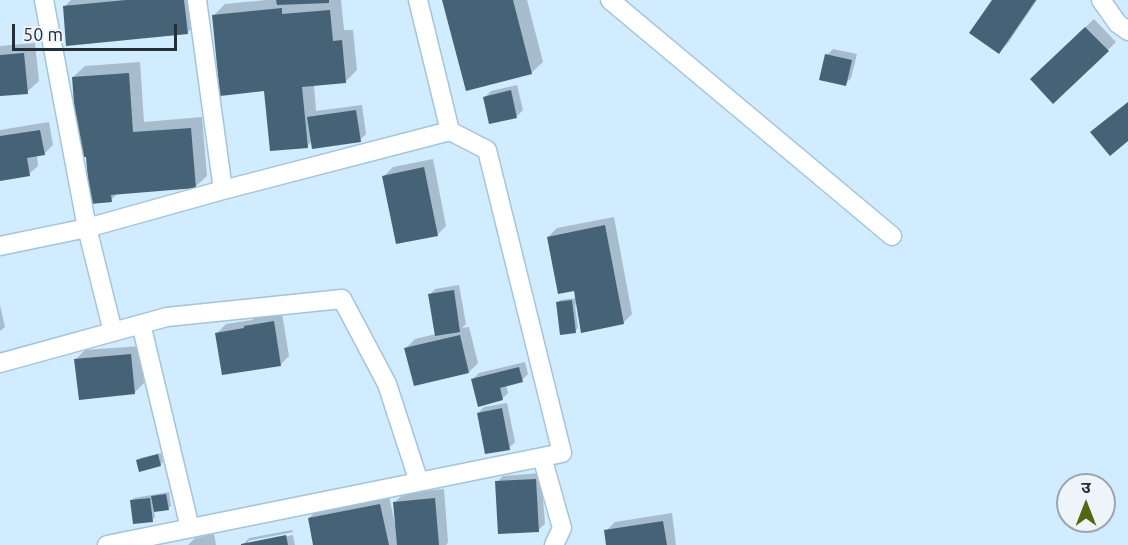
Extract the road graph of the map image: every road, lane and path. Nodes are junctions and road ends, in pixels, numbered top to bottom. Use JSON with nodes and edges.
{"nodes":[{"id":1,"x":44,"y":0,"type":"edge"},
{"id":2,"x":197,"y":0,"type":"edge"},
{"id":3,"x":418,"y":0,"type":"edge"},
{"id":4,"x":610,"y":0,"type":"edge"},
{"id":5,"x":1101,"y":0,"type":"edge"},
{"id":6,"x":1128,"y":31,"type":"edge"},
{"id":7,"x":450,"y":131,"type":"junction"},
{"id":8,"x":223,"y":190,"type":"junction"},
{"id":9,"x":87,"y":228,"type":"junction"},
{"id":10,"x":892,"y":236,"type":"dead end"},
{"id":11,"x":0,"y":246,"type":"edge"},
{"id":12,"x":141,"y":324,"type":"junction"},
{"id":13,"x":113,"y":332,"type":"junction"},
{"id":14,"x":0,"y":363,"type":"edge"},
{"id":15,"x":542,"y":457,"type":"junction"},
{"id":16,"x":419,"y":482,"type":"junction"},
{"id":17,"x":190,"y":528,"type":"junction"},
{"id":18,"x":107,"y":545,"type":"edge"},
{"id":19,"x":554,"y":545,"type":"edge"}],
"edges":[{"from":1,"to":9,"type":"street"},
{"from":2,"to":8,"type":"street"},
{"from":3,"to":7,"type":"street"},
{"from":4,"to":10,"type":"street"},
{"from":5,"to":6,"type":"street"},
{"from":7,"to":8,"type":"street"},
{"from":7,"to":15,"type":"street"},
{"from":8,"to":9,"type":"street"},
{"from":9,"to":11,"type":"street"},
{"from":9,"to":13,"type":"street"},
{"from":12,"to":13,"type":"street"},
{"from":12,"to":16,"type":"street"},
{"from":12,"to":17,"type":"street"},
{"from":13,"to":14,"type":"street"},
{"from":15,"to":16,"type":"street"},
{"from":15,"to":19,"type":"street"},
{"from":16,"to":17,"type":"street"},
{"from":17,"to":18,"type":"street"}]}
